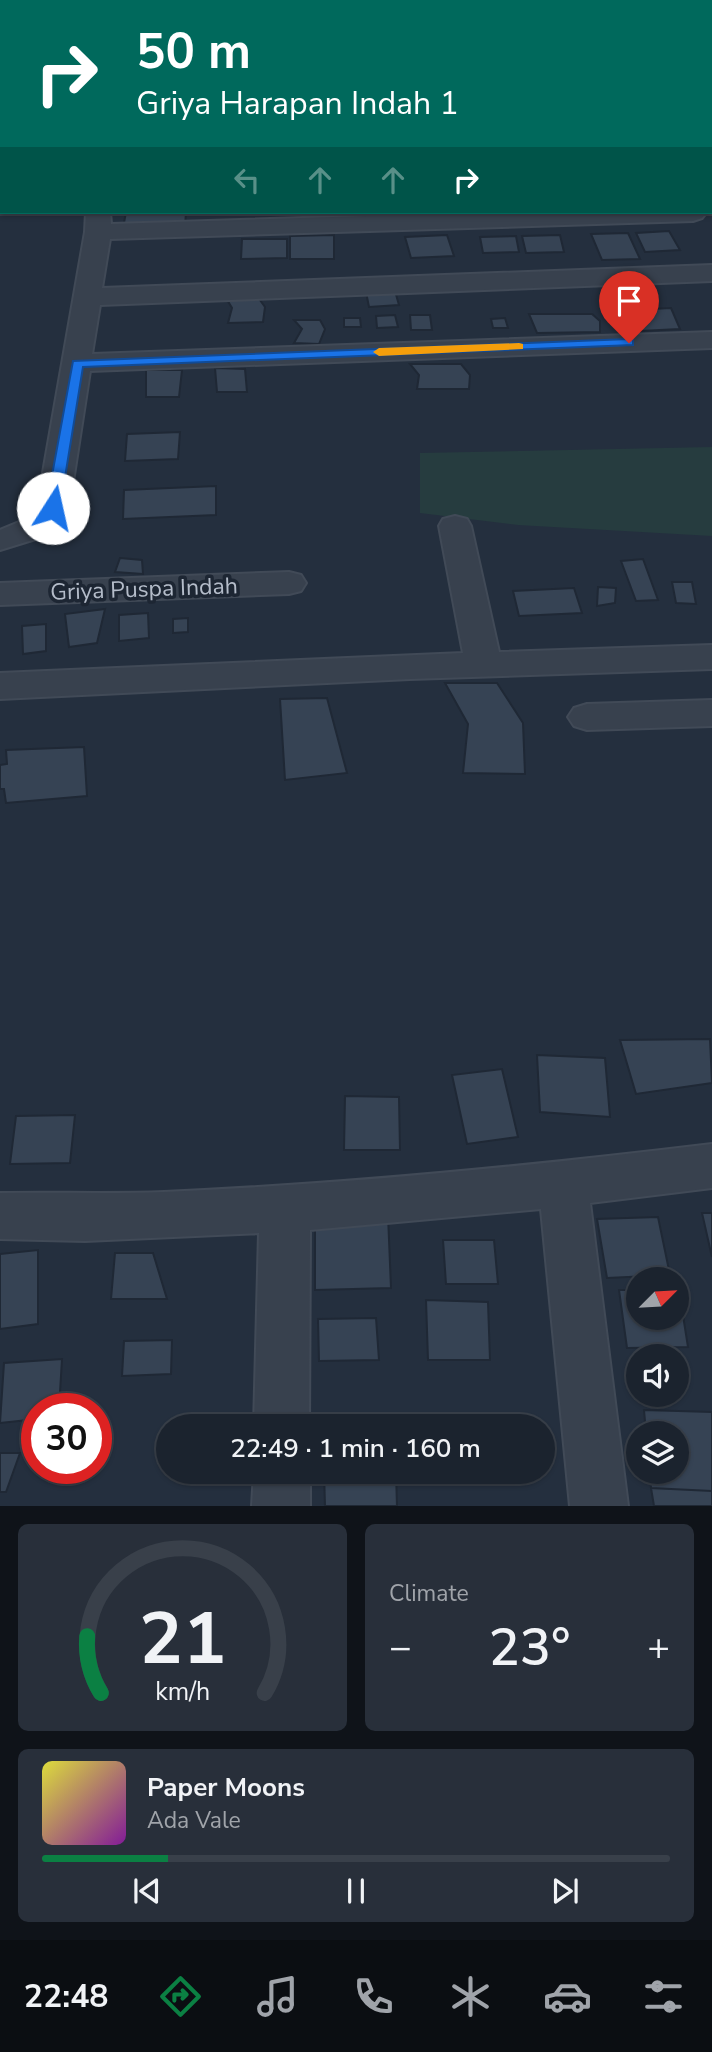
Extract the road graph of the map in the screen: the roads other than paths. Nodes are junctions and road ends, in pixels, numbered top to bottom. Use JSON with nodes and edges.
{"nodes":[{"id":1,"x":545,"y":215,"type":"edge"},
{"id":2,"x":405,"y":217,"type":"edge"},
{"id":3,"x":697,"y":218,"type":"edge"},
{"id":4,"x":258,"y":219,"type":"edge"},
{"id":5,"x":98,"y":222,"type":"edge"},
{"id":6,"x":712,"y":274,"type":"edge"},
{"id":7,"x":88,"y":297,"type":"junction"},
{"id":8,"x":712,"y":340,"type":"edge"},
{"id":9,"x":77,"y":363,"type":"junction"},
{"id":10,"x":454,"y":526,"type":"dead end"},
{"id":11,"x":0,"y":540,"type":"edge"},
{"id":12,"x":289,"y":583,"type":"dead end"},
{"id":13,"x":0,"y":594,"type":"edge"},
{"id":14,"x":712,"y":657,"type":"edge"},
{"id":15,"x":483,"y":664,"type":"junction"},
{"id":16,"x":0,"y":686,"type":"edge"},
{"id":17,"x":712,"y":713,"type":"edge"},
{"id":18,"x":586,"y":718,"type":"dead end"},
{"id":19,"x":712,"y":1166,"type":"edge"},
{"id":20,"x":563,"y":1184,"type":"junction"},
{"id":21,"x":285,"y":1208,"type":"junction"},
{"id":22,"x":0,"y":1216,"type":"edge"},
{"id":23,"x":282,"y":1414,"type":"edge"},
{"id":24,"x":282,"y":1484,"type":"edge"},
{"id":25,"x":281,"y":1506,"type":"edge"},
{"id":26,"x":599,"y":1506,"type":"edge"}],
"edges":[{"from":1,"to":2,"type":"street"},
{"from":1,"to":3,"type":"street"},
{"from":2,"to":4,"type":"street"},
{"from":4,"to":5,"type":"street"},
{"from":5,"to":7,"type":"street"},
{"from":6,"to":7,"type":"street"},
{"from":7,"to":9,"type":"street"},
{"from":8,"to":9,"type":"street"},
{"from":9,"to":11,"type":"street"},
{"from":10,"to":15,"type":"street"},
{"from":12,"to":13,"type":"street","name":"Griya Puspa Indah"},
{"from":14,"to":15,"type":"street"},
{"from":15,"to":16,"type":"street"},
{"from":17,"to":18,"type":"street"},
{"from":19,"to":20,"type":"street"},
{"from":20,"to":21,"type":"street"},
{"from":20,"to":26,"type":"street"},
{"from":21,"to":22,"type":"street"},
{"from":21,"to":23,"type":"street"},
{"from":24,"to":25,"type":"street"}]}
